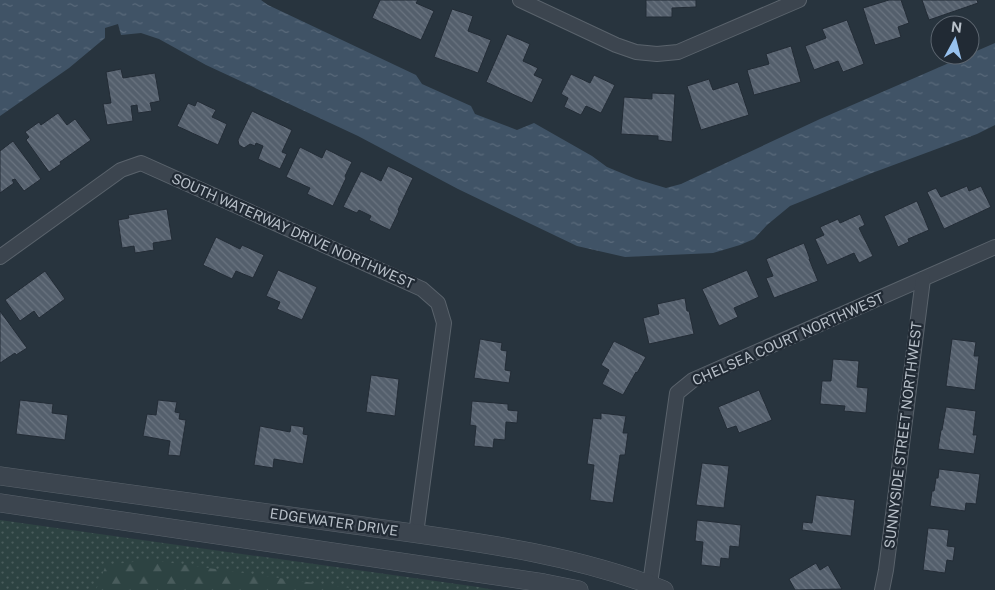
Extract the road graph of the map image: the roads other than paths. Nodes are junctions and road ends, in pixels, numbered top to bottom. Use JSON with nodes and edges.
{"nodes":[{"id":1,"x":520,"y":0,"type":"edge"},
{"id":2,"x":799,"y":0,"type":"edge"},
{"id":3,"x":995,"y":247,"type":"edge"},
{"id":4,"x":0,"y":257,"type":"edge"},
{"id":5,"x":923,"y":279,"type":"junction"},
{"id":6,"x":0,"y":476,"type":"edge"},
{"id":7,"x":0,"y":503,"type":"edge"},
{"id":8,"x":416,"y":534,"type":"junction"},
{"id":9,"x":657,"y":587,"type":"edge"},
{"id":10,"x":579,"y":590,"type":"edge"},
{"id":11,"x":882,"y":590,"type":"edge"}],
"edges":[{"from":1,"to":2,"type":"street"},
{"from":3,"to":5,"type":"street","name":"CHELSEA COURT NORTHWEST"},
{"from":4,"to":8,"type":"street","name":"SOUTH WATERWAY DRIVE NORTHWEST"},
{"from":5,"to":9,"type":"street","name":"CHELSEA COURT NORTHWEST"},
{"from":5,"to":11,"type":"street","name":"SUNNYSIDE STREET NORTHWEST"},
{"from":6,"to":8,"type":"street","name":"EDGEWATER DRIVE"},
{"from":7,"to":10,"type":"street"},
{"from":8,"to":9,"type":"street","name":"EDGEWATER DRIVE"}]}
